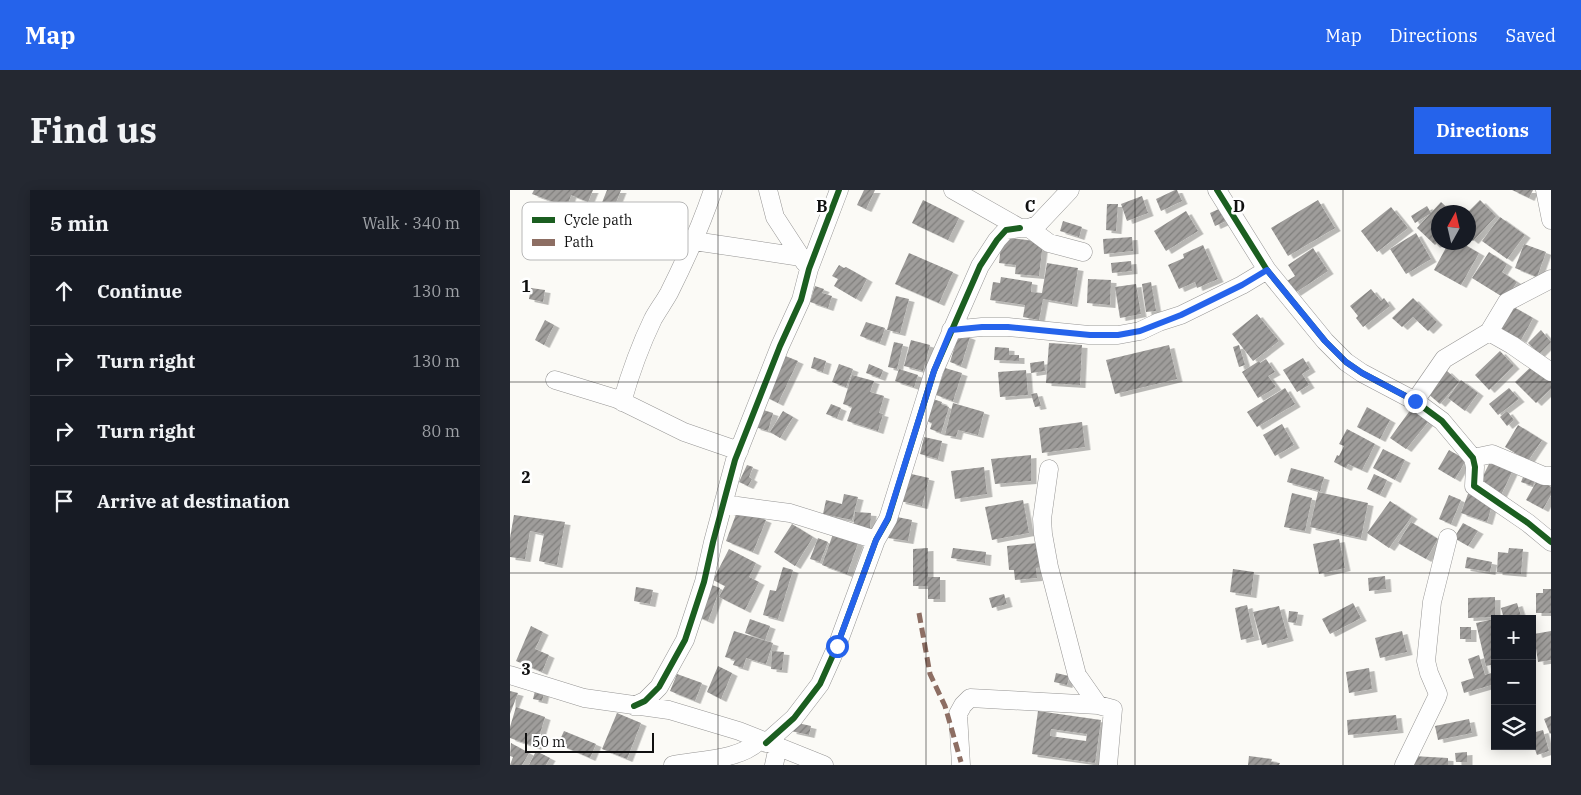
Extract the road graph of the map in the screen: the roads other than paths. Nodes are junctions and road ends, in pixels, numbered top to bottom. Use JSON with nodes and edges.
{"nodes":[{"id":1,"x":713,"y":190,"type":"edge"},
{"id":2,"x":768,"y":190,"type":"edge"},
{"id":3,"x":839,"y":190,"type":"edge"},
{"id":4,"x":953,"y":190,"type":"edge"},
{"id":5,"x":1070,"y":190,"type":"edge"},
{"id":6,"x":1217,"y":190,"type":"edge"},
{"id":7,"x":1545,"y":190,"type":"edge"},
{"id":8,"x":1551,"y":220,"type":"edge"},
{"id":9,"x":1024,"y":228,"type":"junction"},
{"id":10,"x":694,"y":241,"type":"junction"},
{"id":11,"x":1083,"y":252,"type":"dead end"},
{"id":12,"x":688,"y":253,"type":"edge"},
{"id":13,"x":685,"y":260,"type":"edge"},
{"id":14,"x":805,"y":263,"type":"junction"},
{"id":15,"x":1267,"y":270,"type":"junction"},
{"id":16,"x":1551,"y":279,"type":"edge"},
{"id":17,"x":951,"y":330,"type":"junction"},
{"id":18,"x":1488,"y":332,"type":"junction"},
{"id":19,"x":1551,"y":372,"type":"edge"},
{"id":20,"x":555,"y":380,"type":"dead end"},
{"id":21,"x":1415,"y":401,"type":"junction"},
{"id":22,"x":622,"y":402,"type":"junction"},
{"id":23,"x":739,"y":451,"type":"junction"},
{"id":24,"x":1472,"y":458,"type":"junction"},
{"id":25,"x":1049,"y":468,"type":"dead end"},
{"id":26,"x":1551,"y":476,"type":"edge"},
{"id":27,"x":724,"y":504,"type":"junction"},
{"id":28,"x":1448,"y":538,"type":"dead end"},
{"id":29,"x":876,"y":540,"type":"junction"},
{"id":30,"x":1551,"y":542,"type":"edge"},
{"id":31,"x":510,"y":675,"type":"edge"},
{"id":32,"x":666,"y":678,"type":"junction"},
{"id":33,"x":634,"y":706,"type":"junction"},
{"id":34,"x":1098,"y":706,"type":"junction"},
{"id":35,"x":670,"y":710,"type":"junction"},
{"id":36,"x":768,"y":743,"type":"junction"},
{"id":37,"x":674,"y":765,"type":"edge"},
{"id":38,"x":774,"y":765,"type":"edge"},
{"id":39,"x":824,"y":765,"type":"edge"},
{"id":40,"x":961,"y":765,"type":"edge"},
{"id":41,"x":1108,"y":765,"type":"edge"},
{"id":42,"x":1404,"y":765,"type":"edge"}],
"edges":[{"from":1,"to":10,"type":"street"},
{"from":2,"to":14,"type":"street"},
{"from":3,"to":14,"type":"street"},
{"from":4,"to":9,"type":"street"},
{"from":5,"to":9,"type":"street"},
{"from":6,"to":15,"type":"street"},
{"from":7,"to":8,"type":"street"},
{"from":9,"to":11,"type":"street"},
{"from":9,"to":17,"type":"street"},
{"from":10,"to":12,"type":"street"},
{"from":10,"to":14,"type":"street"},
{"from":13,"to":22,"type":"street"},
{"from":14,"to":23,"type":"street"},
{"from":15,"to":17,"type":"street"},
{"from":15,"to":21,"type":"street"},
{"from":16,"to":18,"type":"street"},
{"from":17,"to":29,"type":"street"},
{"from":18,"to":19,"type":"street"},
{"from":18,"to":21,"type":"street"},
{"from":20,"to":22,"type":"street"},
{"from":21,"to":24,"type":"street"},
{"from":22,"to":23,"type":"street"},
{"from":23,"to":27,"type":"street"},
{"from":24,"to":26,"type":"street"},
{"from":24,"to":30,"type":"street"},
{"from":25,"to":34,"type":"street"},
{"from":27,"to":29,"type":"street"},
{"from":27,"to":32,"type":"street"},
{"from":28,"to":42,"type":"street"},
{"from":29,"to":36,"type":"street"},
{"from":31,"to":33,"type":"street"},
{"from":32,"to":33,"type":"street"},
{"from":32,"to":35,"type":"street"},
{"from":33,"to":35,"type":"street"},
{"from":34,"to":40,"type":"street"},
{"from":34,"to":41,"type":"street"},
{"from":35,"to":36,"type":"street"},
{"from":36,"to":37,"type":"street"},
{"from":36,"to":38,"type":"street"},
{"from":36,"to":39,"type":"street"}]}
